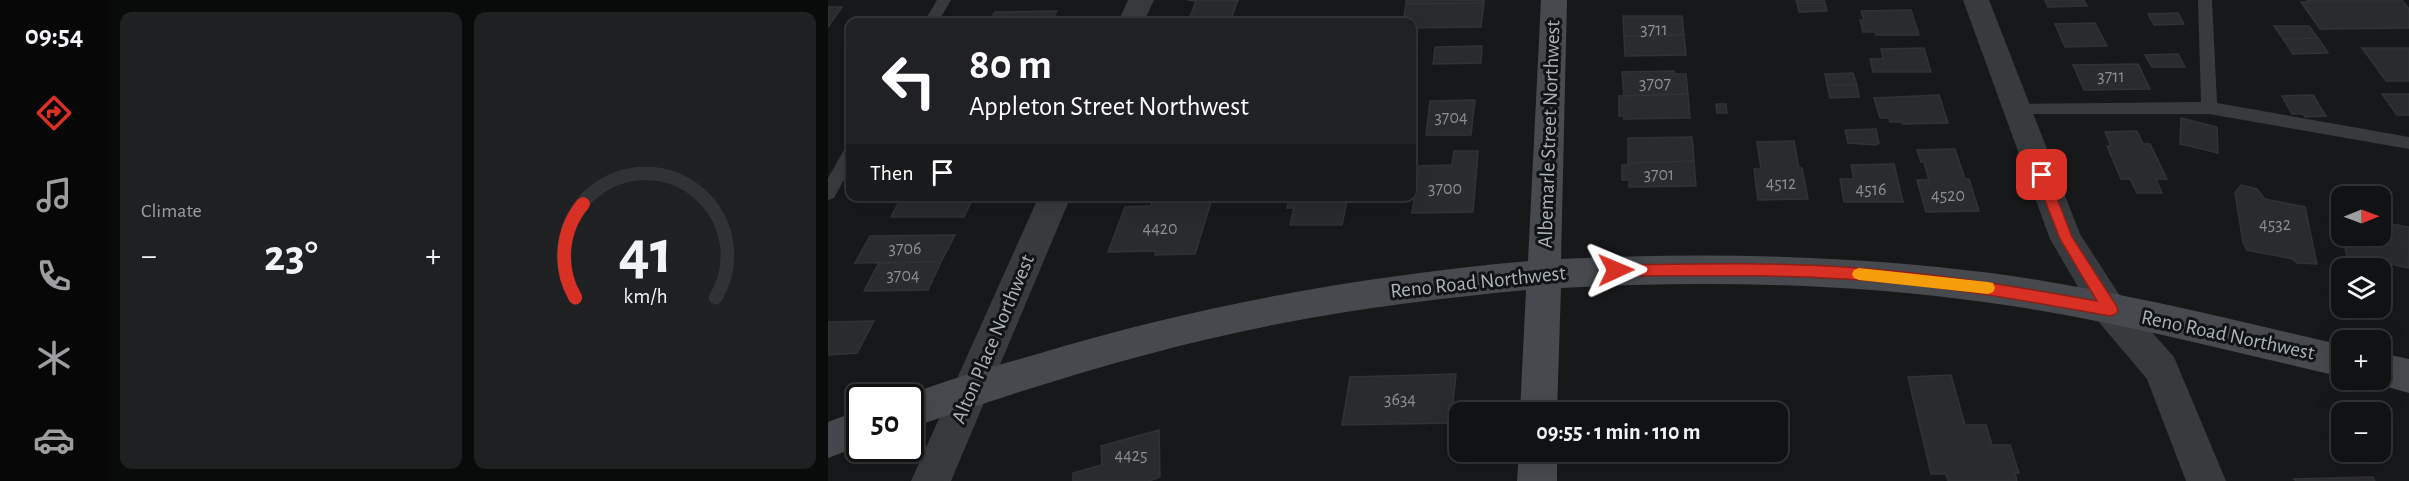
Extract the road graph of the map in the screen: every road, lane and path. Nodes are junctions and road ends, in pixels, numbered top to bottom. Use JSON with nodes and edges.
{"nodes":[{"id":1,"x":944,"y":0,"type":"edge"},
{"id":2,"x":1141,"y":0,"type":"edge"},
{"id":3,"x":1554,"y":0,"type":"edge"},
{"id":4,"x":1976,"y":0,"type":"edge"},
{"id":5,"x":2205,"y":0,"type":"edge"},
{"id":6,"x":933,"y":18,"type":"edge"},
{"id":7,"x":1133,"y":18,"type":"edge"},
{"id":8,"x":2209,"y":108,"type":"junction"},
{"id":9,"x":2017,"y":110,"type":"junction"},
{"id":10,"x":2409,"y":143,"type":"edge"},
{"id":11,"x":846,"y":163,"type":"edge"},
{"id":12,"x":828,"y":193,"type":"edge"},
{"id":13,"x":1053,"y":201,"type":"edge"},
{"id":14,"x":1545,"y":274,"type":"junction"},
{"id":15,"x":2110,"y":310,"type":"junction"},
{"id":16,"x":2331,"y":359,"type":"edge"},
{"id":17,"x":2391,"y":372,"type":"edge"},
{"id":18,"x":2409,"y":376,"type":"edge"},
{"id":19,"x":970,"y":391,"type":"junction"},
{"id":20,"x":1539,"y":402,"type":"edge"},
{"id":21,"x":924,"y":406,"type":"edge"},
{"id":22,"x":846,"y":433,"type":"edge"},
{"id":23,"x":828,"y":440,"type":"edge"},
{"id":24,"x":1538,"y":462,"type":"edge"},
{"id":25,"x":931,"y":481,"type":"edge"},
{"id":26,"x":1537,"y":481,"type":"edge"},
{"id":27,"x":2206,"y":481,"type":"edge"}],
"edges":[{"from":1,"to":6,"type":"lane"},
{"from":2,"to":7,"type":"street"},
{"from":3,"to":14,"type":"main road","name":"Albemarle Street Northwest"},
{"from":4,"to":9,"type":"street"},
{"from":5,"to":8,"type":"lane"},
{"from":8,"to":9,"type":"lane"},
{"from":8,"to":10,"type":"lane"},
{"from":9,"to":15,"type":"street"},
{"from":11,"to":12,"type":"lane"},
{"from":13,"to":19,"type":"street","name":"Alton Place Northwest"},
{"from":14,"to":15,"type":"main road","name":"Reno Road Northwest"},
{"from":14,"to":19,"type":"main road","name":"Reno Road Northwest"},
{"from":14,"to":20,"type":"main road","name":"Albemarle Street Northwest"},
{"from":15,"to":16,"type":"main road","name":"Reno Road Northwest"},
{"from":15,"to":27,"type":"street"},
{"from":17,"to":18,"type":"main road"},
{"from":19,"to":21,"type":"main road","name":"Reno Road Northwest"},
{"from":19,"to":25,"type":"street","name":"Alton Place Northwest"},
{"from":22,"to":23,"type":"main road"},
{"from":24,"to":26,"type":"main road"}]}
